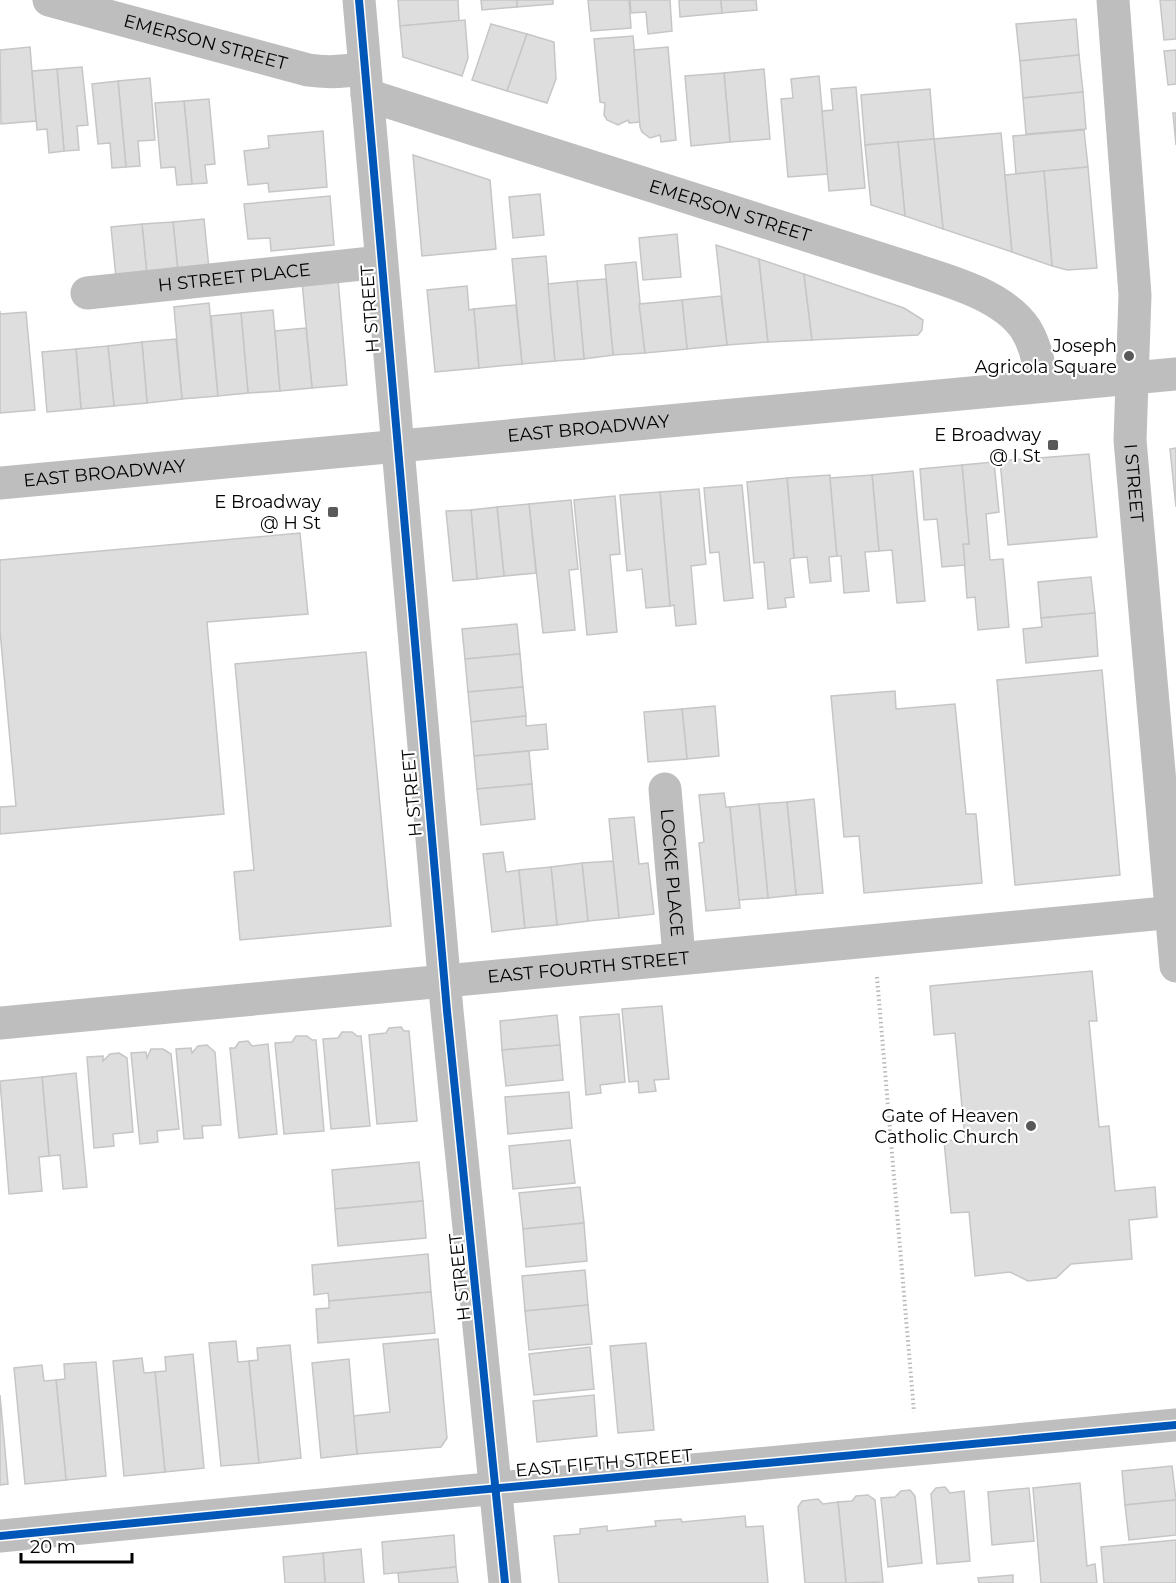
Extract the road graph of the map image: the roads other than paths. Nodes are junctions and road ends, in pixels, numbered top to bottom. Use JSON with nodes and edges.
{"nodes":[{"id":1,"x":49,"y":0,"type":"edge"},
{"id":2,"x":359,"y":0,"type":"edge"},
{"id":3,"x":1113,"y":0,"type":"edge"},
{"id":4,"x":366,"y":82,"type":"junction"},
{"id":5,"x":381,"y":262,"type":"junction"},
{"id":6,"x":87,"y":293,"type":"dead end"},
{"id":7,"x":1176,"y":374,"type":"edge"},
{"id":8,"x":1133,"y":378,"type":"junction"},
{"id":9,"x":1042,"y":386,"type":"junction"},
{"id":10,"x":397,"y":445,"type":"junction"},
{"id":11,"x":0,"y":483,"type":"edge"},
{"id":12,"x":665,"y":789,"type":"dead end"},
{"id":13,"x":1174,"y":912,"type":"edge"},
{"id":14,"x":679,"y":957,"type":"junction"},
{"id":15,"x":1176,"y":966,"type":"edge"},
{"id":16,"x":444,"y":982,"type":"junction"},
{"id":17,"x":0,"y":1023,"type":"edge"},
{"id":18,"x":1176,"y":1425,"type":"edge"},
{"id":19,"x":497,"y":1488,"type":"junction"},
{"id":20,"x":0,"y":1536,"type":"edge"},
{"id":21,"x":505,"y":1583,"type":"edge"}],
"edges":[{"from":1,"to":4,"type":"street","name":"EMERSON STREET"},
{"from":2,"to":4,"type":"street","name":"H STREET"},
{"from":3,"to":8,"type":"street","name":"I STREET"},
{"from":4,"to":5,"type":"street","name":"H STREET"},
{"from":4,"to":9,"type":"street","name":"EMERSON STREET"},
{"from":5,"to":6,"type":"street","name":"H STREET PLACE"},
{"from":5,"to":10,"type":"street","name":"H STREET"},
{"from":7,"to":8,"type":"street","name":"EAST BROADWAY"},
{"from":8,"to":9,"type":"street","name":"EAST BROADWAY"},
{"from":8,"to":13,"type":"street","name":"I STREET"},
{"from":9,"to":10,"type":"street","name":"EAST BROADWAY"},
{"from":10,"to":11,"type":"street","name":"EAST BROADWAY"},
{"from":10,"to":16,"type":"street","name":"H STREET"},
{"from":12,"to":14,"type":"street","name":"LOCKE PLACE"},
{"from":13,"to":14,"type":"street","name":"EAST FOURTH STREET"},
{"from":13,"to":15,"type":"street","name":"I STREET"},
{"from":14,"to":16,"type":"street","name":"EAST FOURTH STREET"},
{"from":16,"to":17,"type":"street","name":"EAST FOURTH STREET"},
{"from":16,"to":19,"type":"street","name":"H STREET"},
{"from":18,"to":19,"type":"street","name":"EAST FIFTH STREET"},
{"from":19,"to":20,"type":"street","name":"EAST FIFTH STREET"},
{"from":19,"to":21,"type":"street","name":"H STREET"}]}
